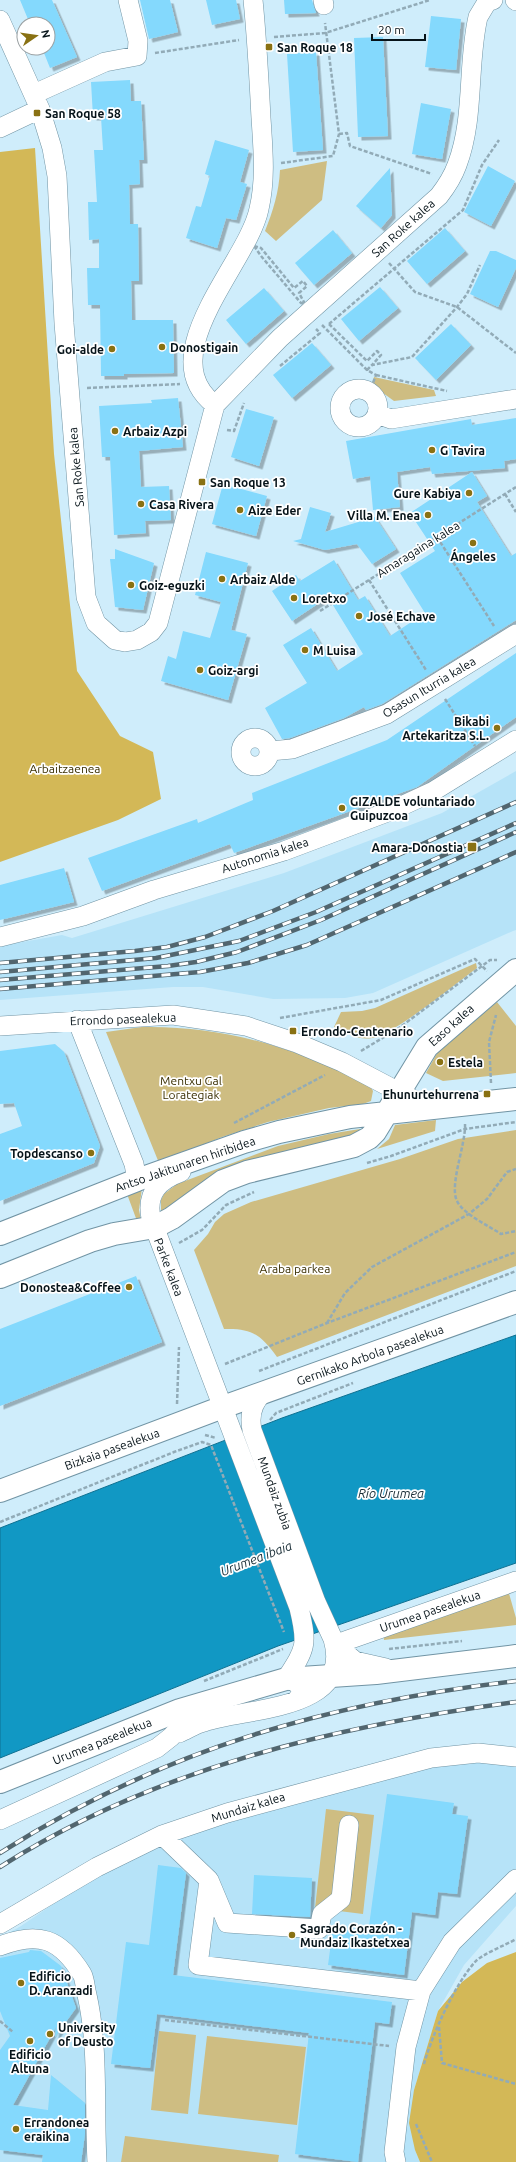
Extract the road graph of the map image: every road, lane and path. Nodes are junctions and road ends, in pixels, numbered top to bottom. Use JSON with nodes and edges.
{"nodes":[{"id":1,"x":128,"y":0,"type":"edge"},
{"id":2,"x":253,"y":0,"type":"edge"},
{"id":3,"x":430,"y":0,"type":"edge"},
{"id":4,"x":493,"y":0,"type":"edge"},
{"id":5,"x":0,"y":20,"type":"edge"},
{"id":6,"x":325,"y":33,"type":"junction"},
{"id":7,"x":268,"y":37,"type":"dead end"},
{"id":8,"x":240,"y":40,"type":"dead end"},
{"id":9,"x":137,"y":56,"type":"junction"},
{"id":10,"x":37,"y":102,"type":"junction"},
{"id":11,"x":0,"y":128,"type":"edge"},
{"id":12,"x":339,"y":134,"type":"junction"},
{"id":13,"x":499,"y":140,"type":"dead end"},
{"id":14,"x":277,"y":163,"type":"dead end"},
{"id":15,"x":436,"y":175,"type":"dead end"},
{"id":16,"x":261,"y":248,"type":"dead end"},
{"id":17,"x":261,"y":256,"type":"dead end"},
{"id":18,"x":385,"y":258,"type":"dead end"},
{"id":19,"x":480,"y":265,"type":"dead end"},
{"id":20,"x":394,"y":269,"type":"junction"},
{"id":21,"x":305,"y":300,"type":"dead end"},
{"id":22,"x":301,"y":304,"type":"dead end"},
{"id":23,"x":457,"y":307,"type":"junction"},
{"id":24,"x":324,"y":320,"type":"dead end"},
{"id":25,"x":321,"y":324,"type":"dead end"},
{"id":26,"x":329,"y":324,"type":"junction"},
{"id":27,"x":312,"y":325,"type":"dead end"},
{"id":28,"x":516,"y":353,"type":"edge"},
{"id":29,"x":372,"y":365,"type":"junction"},
{"id":30,"x":277,"y":369,"type":"dead end"},
{"id":31,"x":367,"y":370,"type":"junction"},
{"id":32,"x":196,"y":383,"type":"junction"},
{"id":33,"x":373,"y":383,"type":"junction"},
{"id":34,"x":82,"y":388,"type":"dead end"},
{"id":35,"x":452,"y":392,"type":"dead end"},
{"id":36,"x":516,"y":399,"type":"edge"},
{"id":37,"x":244,"y":402,"type":"dead end"},
{"id":38,"x":215,"y":405,"type":"junction"},
{"id":39,"x":377,"y":414,"type":"junction"},
{"id":40,"x":209,"y":426,"type":"junction"},
{"id":41,"x":516,"y":487,"type":"edge"},
{"id":42,"x":504,"y":494,"type":"junction"},
{"id":43,"x":516,"y":512,"type":"edge"},
{"id":44,"x":437,"y":537,"type":"junction"},
{"id":45,"x":369,"y":580,"type":"junction"},
{"id":46,"x":320,"y":612,"type":"dead end"},
{"id":47,"x":507,"y":633,"type":"edge"},
{"id":48,"x":435,"y":684,"type":"junction"},
{"id":49,"x":516,"y":740,"type":"edge"},
{"id":50,"x":476,"y":748,"type":"dead end"},
{"id":51,"x":270,"y":750,"type":"dead end"},
{"id":52,"x":0,"y":937,"type":"edge"},
{"id":53,"x":509,"y":965,"type":"edge"},
{"id":54,"x":483,"y":966,"type":"junction"},
{"id":55,"x":498,"y":985,"type":"junction"},
{"id":56,"x":496,"y":1013,"type":"dead end"},
{"id":57,"x":277,"y":1018,"type":"dead end"},
{"id":58,"x":77,"y":1020,"type":"junction"},
{"id":59,"x":0,"y":1026,"type":"edge"},
{"id":60,"x":350,"y":1066,"type":"junction"},
{"id":61,"x":377,"y":1080,"type":"junction"},
{"id":62,"x":484,"y":1084,"type":"dead end"},
{"id":63,"x":400,"y":1092,"type":"junction"},
{"id":64,"x":516,"y":1099,"type":"edge"},
{"id":65,"x":463,"y":1104,"type":"junction"},
{"id":66,"x":442,"y":1107,"type":"junction"},
{"id":67,"x":382,"y":1114,"type":"junction"},
{"id":68,"x":516,"y":1122,"type":"edge"},
{"id":69,"x":230,"y":1125,"type":"dead end"},
{"id":70,"x":465,"y":1128,"type":"junction"},
{"id":71,"x":210,"y":1154,"type":"junction"},
{"id":72,"x":362,"y":1164,"type":"dead end"},
{"id":73,"x":516,"y":1169,"type":"edge"},
{"id":74,"x":137,"y":1180,"type":"junction"},
{"id":75,"x":259,"y":1190,"type":"dead end"},
{"id":76,"x":469,"y":1214,"type":"junction"},
{"id":77,"x":154,"y":1227,"type":"junction"},
{"id":78,"x":516,"y":1230,"type":"edge"},
{"id":79,"x":0,"y":1234,"type":"edge"},
{"id":80,"x":162,"y":1249,"type":"junction"},
{"id":81,"x":516,"y":1252,"type":"edge"},
{"id":82,"x":516,"y":1271,"type":"edge"},
{"id":83,"x":0,"y":1277,"type":"edge"},
{"id":84,"x":516,"y":1302,"type":"edge"},
{"id":85,"x":327,"y":1323,"type":"junction"},
{"id":86,"x":179,"y":1343,"type":"dead end"},
{"id":87,"x":208,"y":1371,"type":"junction"},
{"id":88,"x":252,"y":1374,"type":"dead end"},
{"id":89,"x":263,"y":1393,"type":"junction"},
{"id":90,"x":184,"y":1401,"type":"dead end"},
{"id":91,"x":224,"y":1407,"type":"junction"},
{"id":92,"x":244,"y":1433,"type":"junction"},
{"id":93,"x":0,"y":1491,"type":"edge"},
{"id":94,"x":0,"y":1522,"type":"edge"},
{"id":95,"x":516,"y":1580,"type":"edge"},
{"id":96,"x":285,"y":1635,"type":"dead end"},
{"id":97,"x":335,"y":1636,"type":"junction"},
{"id":98,"x":468,"y":1640,"type":"dead end"},
{"id":99,"x":382,"y":1650,"type":"dead end"},
{"id":100,"x":516,"y":1656,"type":"edge"},
{"id":101,"x":401,"y":1670,"type":"junction"},
{"id":102,"x":331,"y":1676,"type":"junction"},
{"id":103,"x":286,"y":1679,"type":"junction"},
{"id":104,"x":204,"y":1701,"type":"junction"},
{"id":105,"x":296,"y":1701,"type":"junction"},
{"id":106,"x":171,"y":1737,"type":"junction"},
{"id":107,"x":516,"y":1757,"type":"edge"},
{"id":108,"x":0,"y":1782,"type":"edge"},
{"id":109,"x":0,"y":1820,"type":"edge"},
{"id":110,"x":349,"y":1825,"type":"dead end"},
{"id":111,"x":162,"y":1834,"type":"junction"},
{"id":112,"x":516,"y":1879,"type":"edge"},
{"id":113,"x":209,"y":1880,"type":"junction"},
{"id":114,"x":0,"y":1924,"type":"edge"},
{"id":115,"x":516,"y":1939,"type":"edge"},
{"id":116,"x":0,"y":1946,"type":"edge"},
{"id":117,"x":421,"y":1991,"type":"junction"},
{"id":118,"x":165,"y":2020,"type":"dead end"},
{"id":119,"x":0,"y":2021,"type":"edge"},
{"id":120,"x":439,"y":2026,"type":"junction"},
{"id":121,"x":13,"y":2032,"type":"dead end"},
{"id":122,"x":406,"y":2048,"type":"junction"},
{"id":123,"x":427,"y":2052,"type":"junction"},
{"id":124,"x":423,"y":2066,"type":"dead end"},
{"id":125,"x":516,"y":2084,"type":"edge"},
{"id":126,"x":416,"y":2116,"type":"dead end"},
{"id":127,"x":391,"y":2159,"type":"edge"},
{"id":128,"x":97,"y":2162,"type":"edge"},
{"id":129,"x":432,"y":2162,"type":"edge"}],
"edges":[{"from":1,"to":9,"type":"street"},
{"from":2,"to":32,"type":"street"},
{"from":3,"to":6,"type":"path"},
{"from":4,"to":38,"type":"street","name":"San Roke kalea"},
{"from":5,"to":10,"type":"street","name":"San Roke kalea"},
{"from":6,"to":7,"type":"path"},
{"from":6,"to":12,"type":"path"},
{"from":8,"to":9,"type":"path"},
{"from":9,"to":10,"type":"street"},
{"from":10,"to":11,"type":"street"},
{"from":10,"to":40,"type":"street","name":"San Roke kalea"},
{"from":12,"to":14,"type":"path"},
{"from":12,"to":15,"type":"path"},
{"from":13,"to":20,"type":"path"},
{"from":16,"to":21,"type":"path"},
{"from":17,"to":22,"type":"path"},
{"from":18,"to":20,"type":"path"},
{"from":19,"to":23,"type":"path"},
{"from":20,"to":23,"type":"path"},
{"from":20,"to":26,"type":"path"},
{"from":23,"to":28,"type":"path"},
{"from":23,"to":29,"type":"path"},
{"from":24,"to":26,"type":"path"},
{"from":25,"to":31,"type":"path"},
{"from":26,"to":29,"type":"path"},
{"from":27,"to":30,"type":"path"},
{"from":29,"to":31,"type":"path"},
{"from":31,"to":33,"type":"path"},
{"from":32,"to":34,"type":"path"},
{"from":32,"to":38,"type":"street"},
{"from":33,"to":35,"type":"path"},
{"from":33,"to":39,"type":"street"},
{"from":33,"to":39,"type":"street"},
{"from":36,"to":39,"type":"street"},
{"from":37,"to":40,"type":"path"},
{"from":38,"to":40,"type":"street","name":"San Roke kalea"},
{"from":41,"to":42,"type":"path","name":"Amaragaina kalea"},
{"from":42,"to":43,"type":"path"},
{"from":42,"to":44,"type":"path","name":"Amaragaina kalea"},
{"from":44,"to":45,"type":"path","name":"Amaragaina kalea"},
{"from":44,"to":47,"type":"path"},
{"from":45,"to":46,"type":"path","name":"Amaragaina kalea"},
{"from":45,"to":48,"type":"path"},
{"from":47,"to":48,"type":"street","name":"Osasun Iturria kalea"},
{"from":48,"to":50,"type":"path"},
{"from":48,"to":51,"type":"street","name":"Osasun Iturria kalea"},
{"from":49,"to":52,"type":"street","name":"Autonomia kalea"},
{"from":53,"to":54,"type":"path"},
{"from":53,"to":55,"type":"main road","name":"Easo kalea"},
{"from":54,"to":55,"type":"path"},
{"from":54,"to":57,"type":"path"},
{"from":54,"to":60,"type":"path"},
{"from":55,"to":63,"type":"main road","name":"Easo kalea"},
{"from":56,"to":62,"type":"path"},
{"from":58,"to":59,"type":"street","name":"Errondo pasealekua"},
{"from":58,"to":60,"type":"street","name":"Errondo pasealekua"},
{"from":58,"to":74,"type":"street"},
{"from":60,"to":61,"type":"street"},
{"from":60,"to":69,"type":"path"},
{"from":61,"to":63,"type":"street"},
{"from":61,"to":67,"type":"street"},
{"from":63,"to":66,"type":"street"},
{"from":63,"to":67,"type":"main road","name":"Easo kalea"},
{"from":64,"to":65,"type":"main road","name":"Antso Jakitunaren hiribidea"},
{"from":65,"to":66,"type":"main road","name":"Antso Jakitunaren hiribidea"},
{"from":65,"to":70,"type":"path"},
{"from":66,"to":67,"type":"main road","name":"Antso Jakitunaren hiribidea"},
{"from":67,"to":71,"type":"main road","name":"Antso Jakitunaren hiribidea"},
{"from":67,"to":77,"type":"main road"},
{"from":68,"to":70,"type":"path"},
{"from":70,"to":72,"type":"path"},
{"from":70,"to":76,"type":"path"},
{"from":71,"to":74,"type":"main road","name":"Antso Jakitunaren hiribidea"},
{"from":71,"to":77,"type":"street","name":"Parke kalea"},
{"from":73,"to":76,"type":"path"},
{"from":74,"to":79,"type":"main road","name":"Antso Jakitunaren hiribidea"},
{"from":75,"to":80,"type":"path"},
{"from":76,"to":78,"type":"path"},
{"from":76,"to":85,"type":"path"},
{"from":77,"to":80,"type":"street","name":"Parke kalea"},
{"from":77,"to":83,"type":"main road"},
{"from":80,"to":87,"type":"street","name":"Parke kalea"},
{"from":81,"to":85,"type":"path"},
{"from":82,"to":88,"type":"path"},
{"from":84,"to":89,"type":"main road","name":"Gernikako Arbola pasealekua"},
{"from":85,"to":87,"type":"path"},
{"from":86,"to":90,"type":"path"},
{"from":87,"to":91,"type":"street","name":"Parke kalea"},
{"from":89,"to":91,"type":"main road","name":"Gernikako Arbola pasealekua"},
{"from":89,"to":92,"type":"street","name":"Mundaiz zubia"},
{"from":91,"to":92,"type":"street","name":"Mundaiz zubia"},
{"from":91,"to":93,"type":"main road","name":"Bizkaia pasealekua"},
{"from":92,"to":97,"type":"street","name":"Mundaiz zubia"},
{"from":92,"to":103,"type":"street","name":"Mundaiz zubia"},
{"from":94,"to":96,"type":"path"},
{"from":95,"to":97,"type":"street","name":"Urumea pasealekua"},
{"from":97,"to":101,"type":"street"},
{"from":97,"to":102,"type":"street"},
{"from":98,"to":99,"type":"path"},
{"from":100,"to":101,"type":"main road","name":"Urumea pasealekua"},
{"from":101,"to":102,"type":"main road","name":"Urumea pasealekua"},
{"from":102,"to":103,"type":"main road","name":"Urumea pasealekua"},
{"from":102,"to":105,"type":"street"},
{"from":103,"to":104,"type":"main road","name":"Urumea pasealekua"},
{"from":103,"to":105,"type":"street"},
{"from":104,"to":106,"type":"street"},
{"from":104,"to":108,"type":"main road","name":"Urumea pasealekua"},
{"from":105,"to":106,"type":"street"},
{"from":106,"to":109,"type":"street"},
{"from":107,"to":111,"type":"street","name":"Mundaiz kalea"},
{"from":110,"to":113,"type":"street"},
{"from":111,"to":113,"type":"street"},
{"from":111,"to":114,"type":"street","name":"Mundaiz kalea"},
{"from":112,"to":117,"type":"street"},
{"from":113,"to":117,"type":"street"},
{"from":115,"to":120,"type":"path"},
{"from":116,"to":128,"type":"street"},
{"from":117,"to":122,"type":"street"},
{"from":118,"to":122,"type":"path"},
{"from":119,"to":121,"type":"path"},
{"from":120,"to":123,"type":"path"},
{"from":120,"to":125,"type":"path"},
{"from":122,"to":123,"type":"path"},
{"from":122,"to":127,"type":"street"},
{"from":123,"to":124,"type":"path"},
{"from":126,"to":129,"type":"path"}]}
